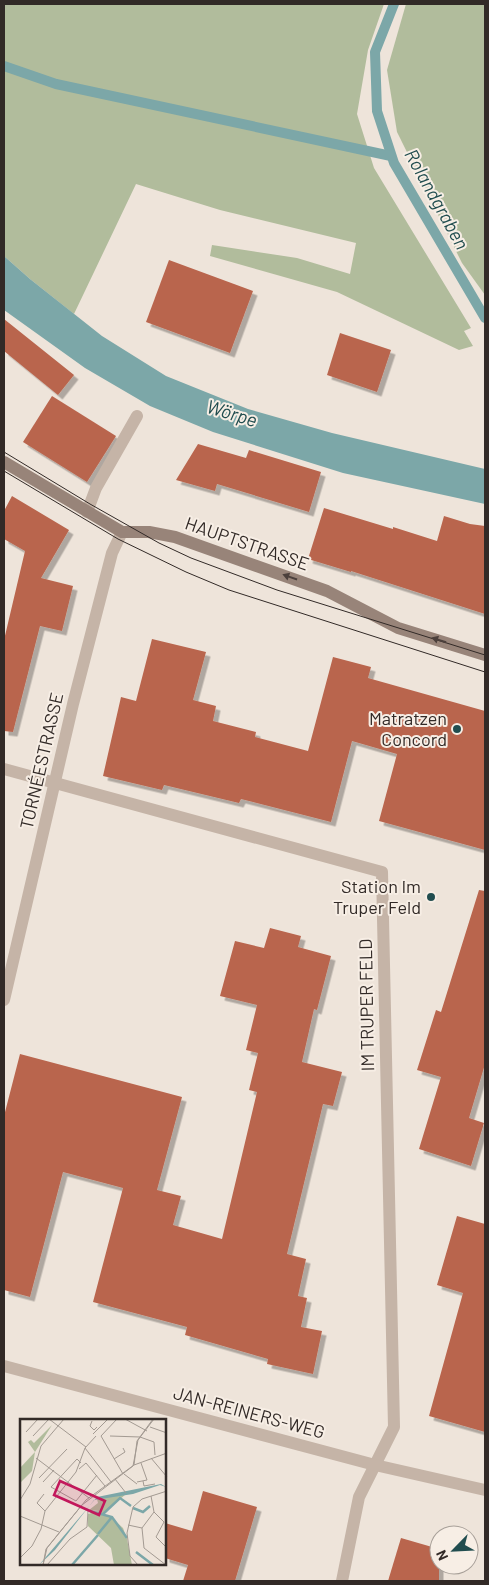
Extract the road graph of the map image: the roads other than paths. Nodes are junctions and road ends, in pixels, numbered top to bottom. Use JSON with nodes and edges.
{"nodes":[{"id":1,"x":136,"y":416,"type":"dead end"},
{"id":2,"x":4,"y":462,"type":"edge"},
{"id":3,"x":87,"y":512,"type":"junction"},
{"id":4,"x":122,"y":532,"type":"junction"},
{"id":5,"x":485,"y":655,"type":"edge"},
{"id":6,"x":4,"y":769,"type":"edge"},
{"id":7,"x":55,"y":783,"type":"junction"},
{"id":8,"x":4,"y":1000,"type":"edge"},
{"id":9,"x":4,"y":1366,"type":"edge"},
{"id":10,"x":375,"y":1465,"type":"junction"},
{"id":11,"x":485,"y":1490,"type":"edge"},
{"id":12,"x":342,"y":1581,"type":"edge"}],
"edges":[{"from":1,"to":3,"type":"street"},
{"from":2,"to":3,"type":"street","name":"HAUPTSTRASSE"},
{"from":3,"to":4,"type":"street","name":"HAUPTSTRASSE"},
{"from":5,"to":4,"type":"street","name":"HAUPTSTRASSE","one_way":true},
{"from":4,"to":7,"type":"street","name":"TORNÉESTRASSE"},
{"from":6,"to":7,"type":"street","name":"IM TRUPER FELD"},
{"from":7,"to":8,"type":"street","name":"TORNÉESTRASSE"},
{"from":7,"to":10,"type":"street","name":"IM TRUPER FELD"},
{"from":9,"to":10,"type":"street","name":"JAN-REINERS-WEG"},
{"from":10,"to":11,"type":"street","name":"JAN-REINERS-WEG"},
{"from":10,"to":12,"type":"street"}]}
